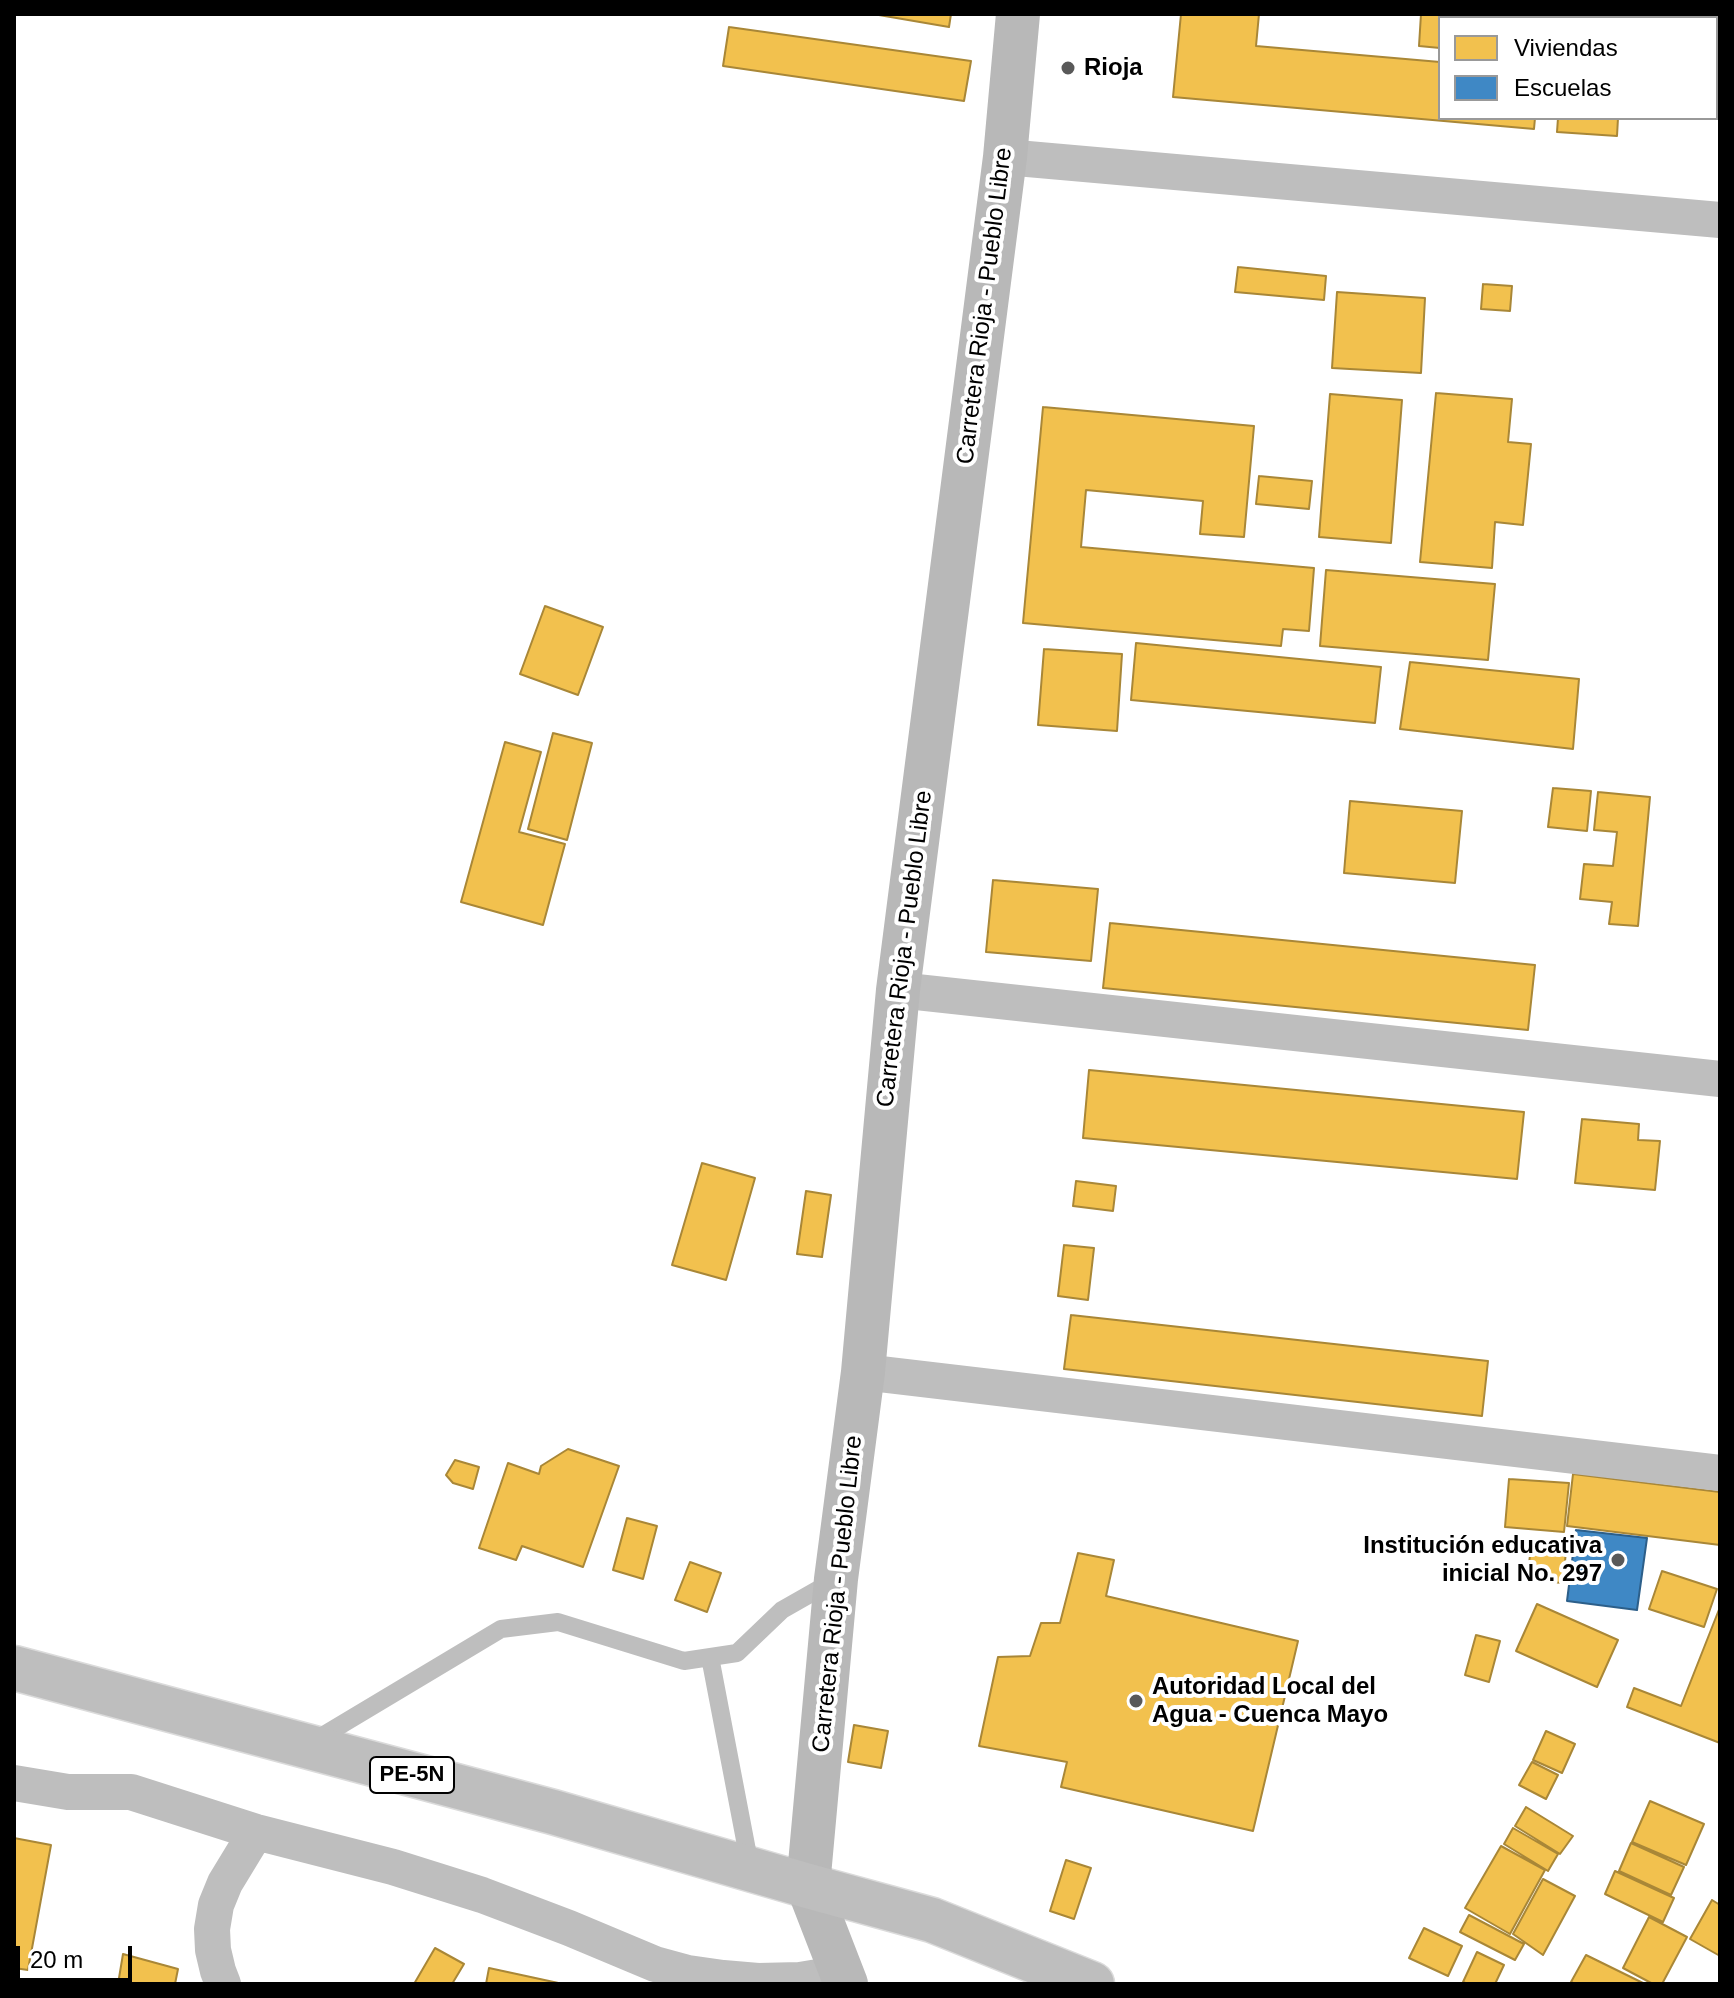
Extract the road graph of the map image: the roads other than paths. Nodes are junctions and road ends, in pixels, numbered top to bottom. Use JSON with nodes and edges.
{"nodes":[{"id":1,"x":1018,"y":14,"type":"edge"},
{"id":2,"x":1005,"y":157,"type":"junction"},
{"id":3,"x":1720,"y":220,"type":"edge"},
{"id":4,"x":898,"y":990,"type":"junction"},
{"id":5,"x":1720,"y":1079,"type":"edge"},
{"id":6,"x":863,"y":1372,"type":"junction"},
{"id":7,"x":1720,"y":1473,"type":"edge"},
{"id":8,"x":836,"y":1579,"type":"junction"},
{"id":9,"x":710,"y":1657,"type":"junction"},
{"id":10,"x":14,"y":1668,"type":"edge"},
{"id":11,"x":305,"y":1747,"type":"junction"},
{"id":12,"x":14,"y":1783,"type":"edge"},
{"id":13,"x":256,"y":1832,"type":"junction"},
{"id":14,"x":751,"y":1870,"type":"junction"},
{"id":15,"x":808,"y":1886,"type":"junction"},
{"id":16,"x":844,"y":1978,"type":"edge"},
{"id":17,"x":223,"y":1984,"type":"edge"},
{"id":18,"x":1092,"y":1984,"type":"edge"}],
"edges":[{"from":1,"to":2,"type":"street","name":"Carretera Rioja - Pueblo Libre"},
{"from":2,"to":3,"type":"street"},
{"from":2,"to":4,"type":"street","name":"Carretera Rioja - Pueblo Libre"},
{"from":4,"to":5,"type":"street"},
{"from":4,"to":6,"type":"street","name":"Carretera Rioja - Pueblo Libre"},
{"from":6,"to":7,"type":"street"},
{"from":6,"to":8,"type":"street","name":"Carretera Rioja - Pueblo Libre"},
{"from":8,"to":9,"type":"lane"},
{"from":8,"to":15,"type":"street","name":"Carretera Rioja - Pueblo Libre"},
{"from":9,"to":11,"type":"lane"},
{"from":9,"to":14,"type":"lane"},
{"from":10,"to":11,"type":"highway","number":"PE-5N"},
{"from":11,"to":14,"type":"highway","number":"PE-5N"},
{"from":12,"to":13,"type":"street"},
{"from":13,"to":16,"type":"street"},
{"from":13,"to":17,"type":"street"},
{"from":14,"to":15,"type":"highway","number":"PE-5N"},
{"from":15,"to":16,"type":"street"},
{"from":15,"to":18,"type":"highway","number":"PE-5N"}]}
